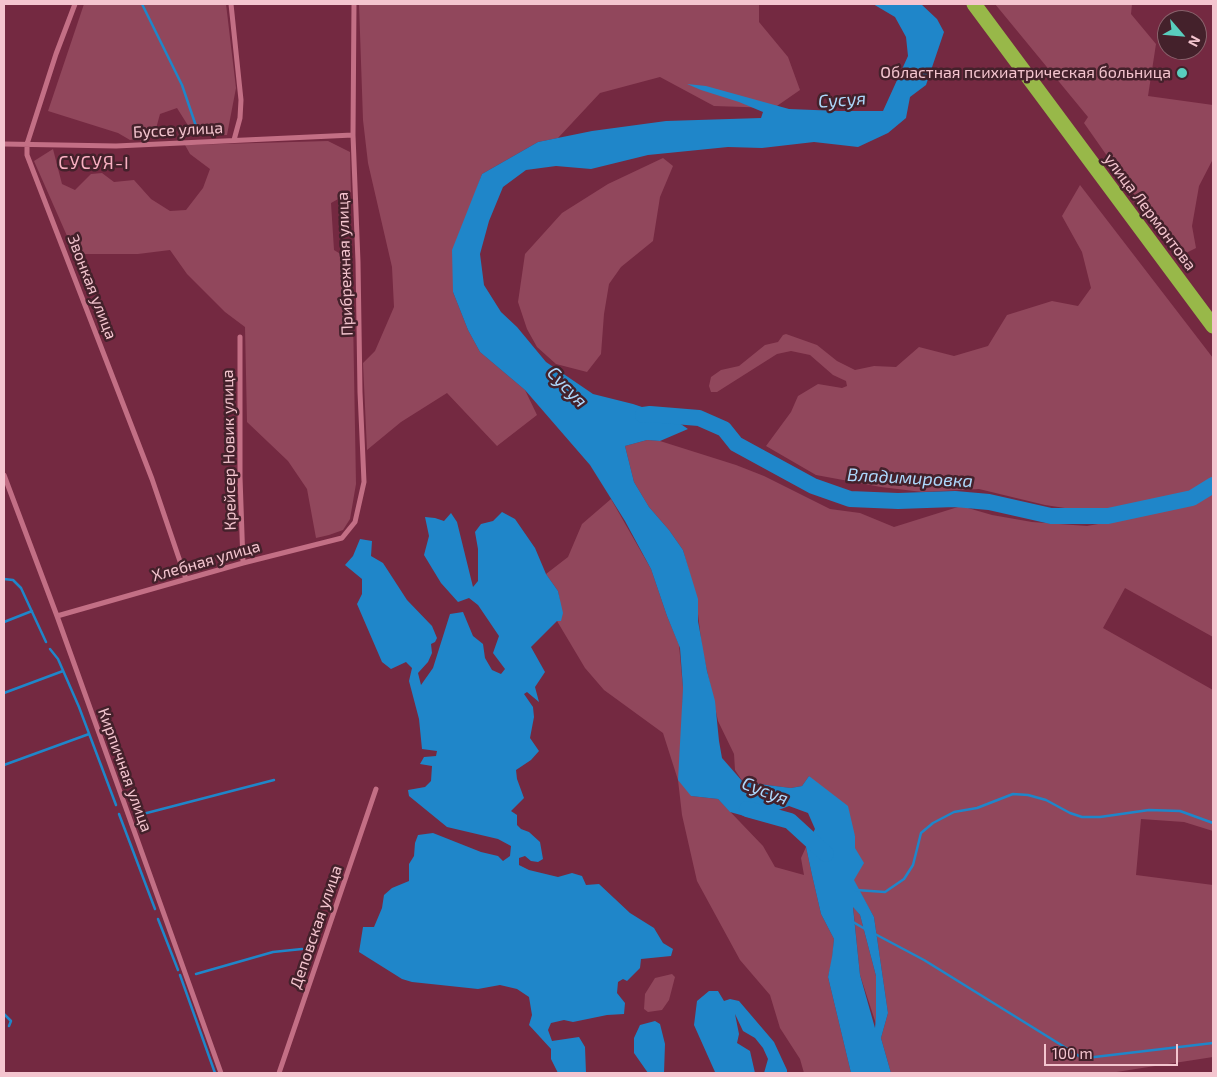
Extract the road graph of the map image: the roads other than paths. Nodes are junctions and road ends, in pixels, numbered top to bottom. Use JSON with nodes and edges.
{"nodes":[{"id":1,"x":75,"y":4,"type":"edge"},
{"id":2,"x":231,"y":4,"type":"edge"},
{"id":3,"x":354,"y":4,"type":"edge"},
{"id":4,"x":974,"y":4,"type":"edge"},
{"id":5,"x":353,"y":135,"type":"junction"},
{"id":6,"x":234,"y":140,"type":"junction"},
{"id":7,"x":4,"y":144,"type":"edge"},
{"id":8,"x":27,"y":144,"type":"junction"},
{"id":9,"x":1213,"y":326,"type":"edge"},
{"id":10,"x":240,"y":337,"type":"dead end"},
{"id":11,"x":4,"y":475,"type":"edge"},
{"id":12,"x":355,"y":522,"type":"joint"},
{"id":13,"x":243,"y":563,"type":"junction"},
{"id":14,"x":186,"y":578,"type":"junction"},
{"id":15,"x":58,"y":616,"type":"junction"},
{"id":16,"x":376,"y":789,"type":"dead end"},
{"id":17,"x":221,"y":1073,"type":"edge"},
{"id":18,"x":279,"y":1073,"type":"edge"}],
"edges":[{"from":1,"to":8,"type":"street"},
{"from":2,"to":6,"type":"street"},
{"from":3,"to":5,"type":"street","name":"Прибрежная улица"},
{"from":4,"to":9,"type":"highway","name":"улица Лермонтова"},
{"from":5,"to":6,"type":"street","name":"Буссе улица"},
{"from":5,"to":12,"type":"street","name":"Прибрежная улица"},
{"from":6,"to":8,"type":"street","name":"Буссе улица"},
{"from":7,"to":8,"type":"street","name":"Буссе улица"},
{"from":8,"to":14,"type":"street","name":"Звонкая улица"},
{"from":10,"to":13,"type":"street","name":"Крейсер Новик улица"},
{"from":11,"to":15,"type":"street","name":"Кирпичная улица"},
{"from":12,"to":13,"type":"street","name":"Хлебная улица"},
{"from":13,"to":14,"type":"street","name":"Хлебная улица"},
{"from":14,"to":15,"type":"street","name":"Хлебная улица"},
{"from":15,"to":17,"type":"street","name":"Кирпичная улица"},
{"from":16,"to":18,"type":"street","name":"Деповская улица"}]}
